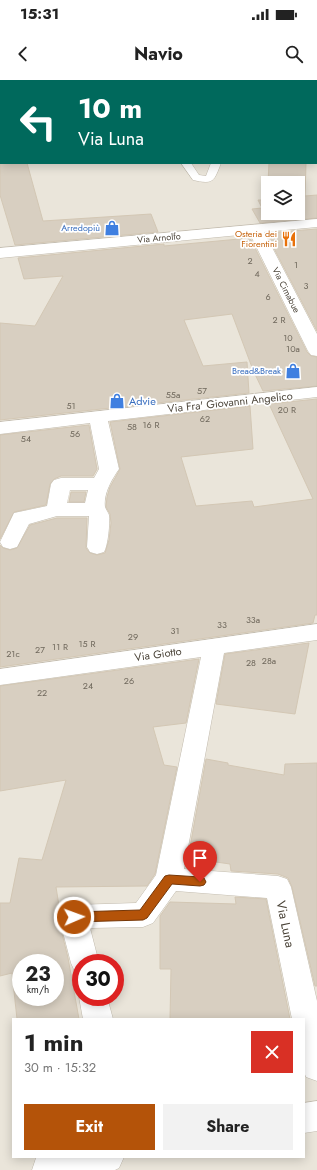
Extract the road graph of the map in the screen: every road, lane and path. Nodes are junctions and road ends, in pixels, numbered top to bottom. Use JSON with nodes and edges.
{"nodes":[{"id":1,"x":187,"y":164,"type":"edge"},
{"id":2,"x":216,"y":164,"type":"edge"},
{"id":3,"x":317,"y":223,"type":"edge"},
{"id":4,"x":255,"y":229,"type":"junction"},
{"id":5,"x":0,"y":253,"type":"edge"},
{"id":6,"x":317,"y":351,"type":"edge"},
{"id":7,"x":317,"y":392,"type":"edge"},
{"id":8,"x":98,"y":417,"type":"junction"},
{"id":9,"x":0,"y":428,"type":"edge"},
{"id":10,"x":99,"y":484,"type":"junction"},
{"id":11,"x":95,"y":509,"type":"junction"},
{"id":12,"x":56,"y":510,"type":"junction"},
{"id":13,"x":10,"y":542,"type":"dead end"},
{"id":14,"x":97,"y":547,"type":"dead end"},
{"id":15,"x":317,"y":632,"type":"edge"},
{"id":16,"x":214,"y":647,"type":"junction"},
{"id":17,"x":0,"y":677,"type":"edge"},
{"id":18,"x":169,"y":879,"type":"junction"},
{"id":19,"x":83,"y":954,"type":"edge"},
{"id":20,"x":95,"y":1006,"type":"edge"},
{"id":21,"x":98,"y":1018,"type":"edge"},
{"id":22,"x":317,"y":1067,"type":"edge"},
{"id":23,"x":317,"y":1116,"type":"edge"},
{"id":24,"x":305,"y":1118,"type":"edge"},
{"id":25,"x":103,"y":1158,"type":"edge"},
{"id":26,"x":47,"y":1169,"type":"edge"}],
"edges":[{"from":1,"to":2,"type":"lane"},
{"from":3,"to":4,"type":"street","name":"Via Arnolfo"},
{"from":4,"to":5,"type":"street","name":"Via Arnolfo"},
{"from":4,"to":6,"type":"street","name":"Via Cimabue"},
{"from":7,"to":8,"type":"street","name":"Via Fra' Giovanni Angelico"},
{"from":8,"to":9,"type":"street","name":"Via Fra' Giovanni Angelico"},
{"from":8,"to":10,"type":"street"},
{"from":10,"to":11,"type":"street"},
{"from":10,"to":12,"type":"street"},
{"from":11,"to":12,"type":"street"},
{"from":11,"to":14,"type":"street"},
{"from":12,"to":13,"type":"street"},
{"from":15,"to":16,"type":"street","name":"Via Giotto"},
{"from":16,"to":17,"type":"street","name":"Via Giotto"},
{"from":16,"to":18,"type":"street"},
{"from":18,"to":19,"type":"street"},
{"from":18,"to":22,"type":"street","name":"Via Luna"},
{"from":20,"to":21,"type":"street"},
{"from":23,"to":24,"type":"street"},
{"from":25,"to":26,"type":"street"}]}
